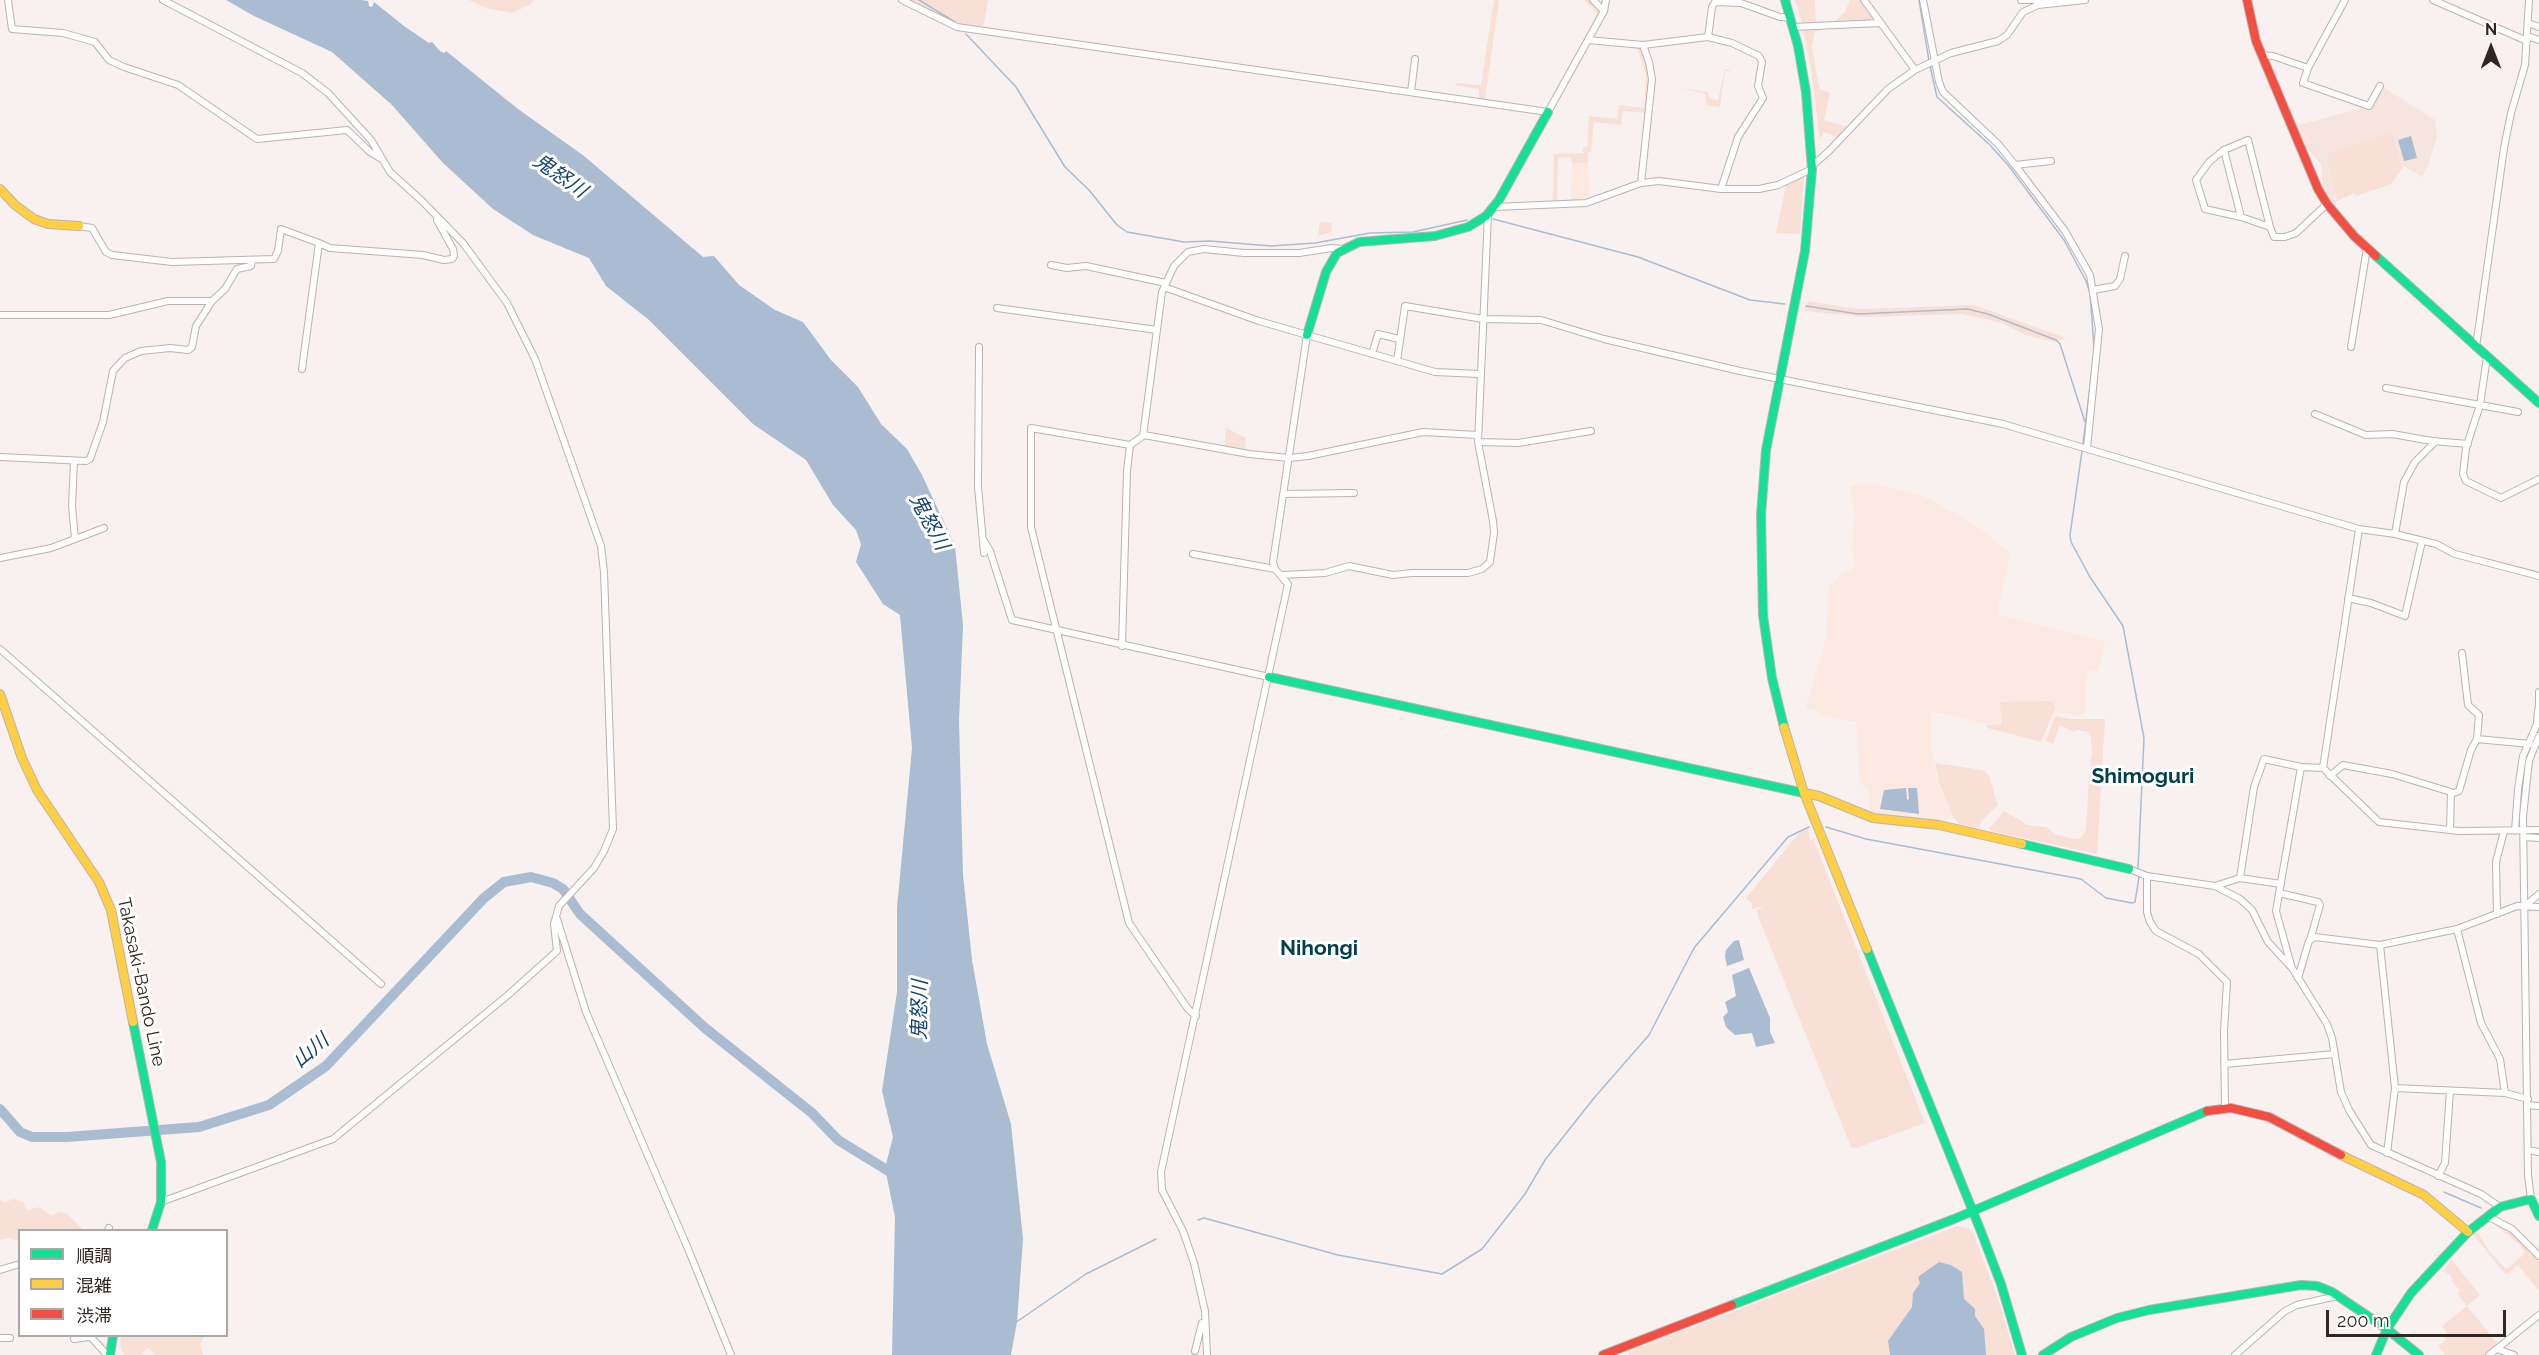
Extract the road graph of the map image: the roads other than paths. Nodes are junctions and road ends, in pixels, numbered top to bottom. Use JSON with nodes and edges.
{"nodes":[{"id":1,"x":8,"y":0,"type":"edge"},
{"id":2,"x":163,"y":0,"type":"edge"},
{"id":3,"x":903,"y":0,"type":"edge"},
{"id":4,"x":1593,"y":0,"type":"edge"},
{"id":5,"x":1606,"y":0,"type":"edge"},
{"id":6,"x":1785,"y":0,"type":"edge"},
{"id":7,"x":1864,"y":0,"type":"edge"},
{"id":8,"x":1923,"y":0,"type":"edge"},
{"id":9,"x":2021,"y":0,"type":"edge"},
{"id":10,"x":2054,"y":0,"type":"edge"},
{"id":11,"x":2085,"y":0,"type":"edge"},
{"id":12,"x":2247,"y":0,"type":"edge"},
{"id":13,"x":2345,"y":0,"type":"edge"},
{"id":14,"x":2433,"y":0,"type":"edge"},
{"id":15,"x":2529,"y":0,"type":"edge"},
{"id":16,"x":1604,"y":11,"type":"junction"},
{"id":17,"x":1880,"y":22,"type":"junction"},
{"id":18,"x":1792,"y":23,"type":"junction"},
{"id":19,"x":2528,"y":23,"type":"junction"},
{"id":20,"x":2539,"y":27,"type":"edge"},
{"id":21,"x":1708,"y":37,"type":"junction"},
{"id":22,"x":2527,"y":38,"type":"junction"},
{"id":23,"x":1588,"y":40,"type":"junction"},
{"id":24,"x":2539,"y":40,"type":"edge"},
{"id":25,"x":1642,"y":45,"type":"junction"},
{"id":26,"x":2261,"y":55,"type":"junction"},
{"id":27,"x":1416,"y":59,"type":"dead end"},
{"id":28,"x":1935,"y":59,"type":"junction"},
{"id":29,"x":2308,"y":68,"type":"junction"},
{"id":30,"x":1915,"y":70,"type":"junction"},
{"id":31,"x":2380,"y":86,"type":"dead end"},
{"id":32,"x":1411,"y":92,"type":"junction"},
{"id":33,"x":1548,"y":112,"type":"junction"},
{"id":34,"x":2224,"y":150,"type":"junction"},
{"id":35,"x":380,"y":158,"type":"junction"},
{"id":36,"x":2051,"y":161,"type":"dead end"},
{"id":37,"x":2015,"y":165,"type":"junction"},
{"id":38,"x":1812,"y":167,"type":"junction"},
{"id":39,"x":1641,"y":183,"type":"junction"},
{"id":40,"x":0,"y":189,"type":"edge"},
{"id":41,"x":1721,"y":189,"type":"junction"},
{"id":42,"x":2327,"y":204,"type":"junction"},
{"id":43,"x":1495,"y":207,"type":"junction"},
{"id":44,"x":434,"y":214,"type":"junction"},
{"id":45,"x":1488,"y":214,"type":"junction"},
{"id":46,"x":2241,"y":217,"type":"junction"},
{"id":47,"x":79,"y":226,"type":"joint"},
{"id":48,"x":2270,"y":226,"type":"junction"},
{"id":49,"x":319,"y":243,"type":"junction"},
{"id":50,"x":2367,"y":248,"type":"junction"},
{"id":51,"x":1342,"y":249,"type":"junction"},
{"id":52,"x":2125,"y":256,"type":"dead end"},
{"id":53,"x":252,"y":260,"type":"junction"},
{"id":54,"x":1051,"y":265,"type":"dead end"},
{"id":55,"x":1165,"y":285,"type":"junction"},
{"id":56,"x":2093,"y":290,"type":"junction"},
{"id":57,"x":212,"y":301,"type":"junction"},
{"id":58,"x":997,"y":308,"type":"dead end"},
{"id":59,"x":0,"y":315,"type":"edge"},
{"id":60,"x":1483,"y":319,"type":"junction"},
{"id":61,"x":1157,"y":330,"type":"junction"},
{"id":62,"x":1307,"y":335,"type":"junction"},
{"id":63,"x":1399,"y":339,"type":"junction"},
{"id":64,"x":980,"y":347,"type":"dead end"},
{"id":65,"x":2351,"y":347,"type":"dead end"},
{"id":66,"x":2476,"y":347,"type":"junction"},
{"id":67,"x":1372,"y":354,"type":"junction"},
{"id":68,"x":2487,"y":357,"type":"junction"},
{"id":69,"x":1397,"y":361,"type":"junction"},
{"id":70,"x":302,"y":369,"type":"dead end"},
{"id":71,"x":1479,"y":374,"type":"junction"},
{"id":72,"x":1779,"y":379,"type":"junction"},
{"id":73,"x":2386,"y":388,"type":"dead end"},
{"id":74,"x":2539,"y":403,"type":"edge"},
{"id":75,"x":2480,"y":405,"type":"junction"},
{"id":76,"x":2518,"y":412,"type":"dead end"},
{"id":77,"x":2315,"y":414,"type":"dead end"},
{"id":78,"x":1591,"y":431,"type":"dead end"},
{"id":79,"x":1144,"y":435,"type":"junction"},
{"id":80,"x":1478,"y":439,"type":"junction"},
{"id":81,"x":2436,"y":441,"type":"junction"},
{"id":82,"x":2468,"y":444,"type":"junction"},
{"id":83,"x":1130,"y":445,"type":"junction"},
{"id":84,"x":2087,"y":448,"type":"junction"},
{"id":85,"x":0,"y":456,"type":"edge"},
{"id":86,"x":1289,"y":458,"type":"junction"},
{"id":87,"x":74,"y":462,"type":"junction"},
{"id":88,"x":2539,"y":479,"type":"edge"},
{"id":89,"x":1354,"y":493,"type":"dead end"},
{"id":90,"x":1284,"y":494,"type":"junction"},
{"id":91,"x":104,"y":528,"type":"dead end"},
{"id":92,"x":2359,"y":529,"type":"junction"},
{"id":93,"x":2395,"y":534,"type":"junction"},
{"id":94,"x":75,"y":538,"type":"junction"},
{"id":95,"x":982,"y":539,"type":"junction"},
{"id":96,"x":2422,"y":541,"type":"junction"},
{"id":97,"x":984,"y":553,"type":"dead end"},
{"id":98,"x":1193,"y":554,"type":"dead end"},
{"id":99,"x":0,"y":558,"type":"edge"},
{"id":100,"x":1275,"y":569,"type":"junction"},
{"id":101,"x":1282,"y":575,"type":"junction"},
{"id":102,"x":2539,"y":576,"type":"edge"},
{"id":103,"x":2348,"y":598,"type":"junction"},
{"id":104,"x":1058,"y":632,"type":"junction"},
{"id":105,"x":1122,"y":646,"type":"junction"},
{"id":106,"x":0,"y":649,"type":"edge"},
{"id":107,"x":2462,"y":653,"type":"dead end"},
{"id":108,"x":1269,"y":677,"type":"junction"},
{"id":109,"x":2539,"y":692,"type":"edge"},
{"id":110,"x":0,"y":694,"type":"edge"},
{"id":111,"x":2538,"y":710,"type":"edge"},
{"id":112,"x":2539,"y":736,"type":"edge"},
{"id":113,"x":2477,"y":739,"type":"junction"},
{"id":114,"x":2527,"y":743,"type":"junction"},
{"id":115,"x":2536,"y":746,"type":"junction"},
{"id":116,"x":2526,"y":761,"type":"junction"},
{"id":117,"x":2301,"y":767,"type":"junction"},
{"id":118,"x":2323,"y":768,"type":"junction"},
{"id":119,"x":2330,"y":776,"type":"junction"},
{"id":120,"x":2518,"y":789,"type":"junction"},
{"id":121,"x":2526,"y":790,"type":"junction"},
{"id":122,"x":1804,"y":793,"type":"junction"},
{"id":123,"x":2451,"y":794,"type":"junction"},
{"id":124,"x":2450,"y":830,"type":"junction"},
{"id":125,"x":2539,"y":830,"type":"edge"},
{"id":126,"x":2504,"y":831,"type":"junction"},
{"id":127,"x":2515,"y":831,"type":"junction"},
{"id":128,"x":2524,"y":834,"type":"junction"},
{"id":129,"x":2539,"y":838,"type":"edge"},
{"id":130,"x":2139,"y":873,"type":"junction"},
{"id":131,"x":2240,"y":878,"type":"junction"},
{"id":132,"x":2281,"y":884,"type":"junction"},
{"id":133,"x":2215,"y":886,"type":"junction"},
{"id":134,"x":2279,"y":893,"type":"junction"},
{"id":135,"x":2539,"y":894,"type":"edge"},
{"id":136,"x":2525,"y":905,"type":"junction"},
{"id":137,"x":2539,"y":907,"type":"edge"},
{"id":138,"x":2497,"y":914,"type":"junction"},
{"id":139,"x":557,"y":915,"type":"junction"},
{"id":140,"x":2457,"y":929,"type":"junction"},
{"id":141,"x":2310,"y":940,"type":"junction"},
{"id":142,"x":2380,"y":945,"type":"junction"},
{"id":143,"x":2292,"y":968,"type":"junction"},
{"id":144,"x":2298,"y":978,"type":"junction"},
{"id":145,"x":381,"y":984,"type":"dead end"},
{"id":146,"x":1196,"y":1016,"type":"junction"},
{"id":147,"x":2335,"y":1054,"type":"junction"},
{"id":148,"x":2224,"y":1064,"type":"junction"},
{"id":149,"x":2395,"y":1088,"type":"junction"},
{"id":150,"x":2450,"y":1090,"type":"junction"},
{"id":151,"x":2505,"y":1093,"type":"junction"},
{"id":152,"x":2528,"y":1102,"type":"junction"},
{"id":153,"x":2539,"y":1106,"type":"edge"},
{"id":154,"x":2225,"y":1108,"type":"junction"},
{"id":155,"x":2528,"y":1150,"type":"junction"},
{"id":156,"x":2539,"y":1152,"type":"edge"},
{"id":157,"x":2386,"y":1153,"type":"junction"},
{"id":158,"x":2438,"y":1176,"type":"junction"},
{"id":159,"x":2531,"y":1199,"type":"junction"},
{"id":160,"x":160,"y":1202,"type":"junction"},
{"id":161,"x":2500,"y":1207,"type":"junction"},
{"id":162,"x":1973,"y":1211,"type":"junction"},
{"id":163,"x":2538,"y":1213,"type":"edge"},
{"id":164,"x":2487,"y":1216,"type":"junction"},
{"id":165,"x":152,"y":1229,"type":"edge"},
{"id":166,"x":2468,"y":1232,"type":"junction"},
{"id":167,"x":2539,"y":1256,"type":"edge"},
{"id":168,"x":18,"y":1265,"type":"edge"},
{"id":169,"x":0,"y":1270,"type":"edge"},
{"id":170,"x":1202,"y":1296,"type":"junction"},
{"id":171,"x":2337,"y":1296,"type":"junction"},
{"id":172,"x":2539,"y":1315,"type":"edge"},
{"id":173,"x":2529,"y":1323,"type":"junction"},
{"id":174,"x":2539,"y":1326,"type":"edge"},
{"id":175,"x":2387,"y":1329,"type":"junction"},
{"id":176,"x":85,"y":1337,"type":"edge"},
{"id":177,"x":91,"y":1337,"type":"edge"},
{"id":178,"x":113,"y":1337,"type":"edge"},
{"id":179,"x":0,"y":1338,"type":"edge"},
{"id":180,"x":10,"y":1338,"type":"dead end"},
{"id":181,"x":74,"y":1339,"type":"dead end"},
{"id":182,"x":2497,"y":1349,"type":"junction"},
{"id":183,"x":1195,"y":1351,"type":"dead end"},
{"id":184,"x":2511,"y":1354,"type":"edge"},
{"id":185,"x":109,"y":1355,"type":"edge"},
{"id":186,"x":731,"y":1355,"type":"edge"},
{"id":187,"x":1207,"y":1355,"type":"edge"},
{"id":188,"x":1603,"y":1355,"type":"edge"},
{"id":189,"x":2022,"y":1355,"type":"edge"},
{"id":190,"x":2043,"y":1355,"type":"edge"},
{"id":191,"x":2235,"y":1355,"type":"edge"},
{"id":192,"x":2376,"y":1355,"type":"edge"},
{"id":193,"x":2419,"y":1355,"type":"edge"},
{"id":194,"x":2489,"y":1355,"type":"edge"}],
"edges":[{"from":1,"to":35,"type":"street"},
{"from":2,"to":35,"type":"street"},
{"from":3,"to":32,"type":"street"},
{"from":4,"to":16,"type":"street"},
{"from":5,"to":16,"type":"street"},
{"from":6,"to":18,"type":"street"},
{"from":7,"to":17,"type":"street"},
{"from":8,"to":28,"type":"street"},
{"from":9,"to":10,"type":"street"},
{"from":11,"to":28,"type":"street"},
{"from":12,"to":26,"type":"street"},
{"from":13,"to":29,"type":"street"},
{"from":14,"to":22,"type":"street"},
{"from":15,"to":19,"type":"street"},
{"from":16,"to":23,"type":"street"},
{"from":17,"to":18,"type":"street"},
{"from":17,"to":30,"type":"street"},
{"from":18,"to":21,"type":"street"},
{"from":18,"to":38,"type":"street"},
{"from":19,"to":20,"type":"street"},
{"from":19,"to":22,"type":"street"},
{"from":21,"to":25,"type":"street"},
{"from":21,"to":41,"type":"street"},
{"from":22,"to":24,"type":"street"},
{"from":22,"to":66,"type":"street"},
{"from":23,"to":25,"type":"street"},
{"from":23,"to":33,"type":"street"},
{"from":25,"to":39,"type":"street"},
{"from":26,"to":29,"type":"street"},
{"from":26,"to":42,"type":"street"},
{"from":27,"to":32,"type":"street"},
{"from":28,"to":30,"type":"street"},
{"from":28,"to":37,"type":"street"},
{"from":29,"to":31,"type":"street"},
{"from":30,"to":38,"type":"street"},
{"from":32,"to":33,"type":"street"},
{"from":33,"to":43,"type":"street"},
{"from":34,"to":46,"type":"street"},
{"from":34,"to":46,"type":"street"},
{"from":34,"to":48,"type":"street"},
{"from":35,"to":44,"type":"street"},
{"from":36,"to":37,"type":"street"},
{"from":37,"to":56,"type":"street"},
{"from":38,"to":41,"type":"street"},
{"from":38,"to":72,"type":"street"},
{"from":39,"to":41,"type":"street"},
{"from":39,"to":43,"type":"street"},
{"from":40,"to":47,"type":"street"},
{"from":42,"to":48,"type":"street"},
{"from":42,"to":50,"type":"street"},
{"from":43,"to":45,"type":"street"},
{"from":44,"to":49,"type":"street"},
{"from":44,"to":139,"type":"street"},
{"from":45,"to":51,"type":"street"},
{"from":45,"to":60,"type":"street"},
{"from":46,"to":48,"type":"street"},
{"from":47,"to":53,"type":"street"},
{"from":49,"to":53,"type":"street"},
{"from":49,"to":70,"type":"street"},
{"from":50,"to":65,"type":"street"},
{"from":50,"to":66,"type":"street"},
{"from":51,"to":55,"type":"street"},
{"from":51,"to":62,"type":"street"},
{"from":52,"to":56,"type":"street"},
{"from":53,"to":57,"type":"street"},
{"from":54,"to":55,"type":"street"},
{"from":55,"to":61,"type":"street"},
{"from":55,"to":62,"type":"street"},
{"from":56,"to":84,"type":"street"},
{"from":57,"to":59,"type":"street"},
{"from":57,"to":87,"type":"street"},
{"from":58,"to":61,"type":"street"},
{"from":60,"to":63,"type":"street"},
{"from":60,"to":71,"type":"street"},
{"from":60,"to":72,"type":"street"},
{"from":61,"to":79,"type":"street"},
{"from":62,"to":67,"type":"street"},
{"from":62,"to":86,"type":"street"},
{"from":63,"to":67,"type":"street"},
{"from":63,"to":69,"type":"street"},
{"from":64,"to":95,"type":"street"},
{"from":66,"to":68,"type":"street"},
{"from":67,"to":69,"type":"street"},
{"from":68,"to":74,"type":"street"},
{"from":68,"to":75,"type":"street"},
{"from":69,"to":71,"type":"street"},
{"from":71,"to":80,"type":"street"},
{"from":72,"to":84,"type":"street"},
{"from":72,"to":122,"type":"street"},
{"from":73,"to":75,"type":"street"},
{"from":75,"to":76,"type":"street"},
{"from":75,"to":82,"type":"street"},
{"from":77,"to":81,"type":"street"},
{"from":78,"to":80,"type":"street"},
{"from":79,"to":83,"type":"street"},
{"from":79,"to":86,"type":"street"},
{"from":80,"to":86,"type":"street"},
{"from":80,"to":101,"type":"street"},
{"from":81,"to":82,"type":"street"},
{"from":81,"to":93,"type":"street"},
{"from":82,"to":88,"type":"street"},
{"from":83,"to":104,"type":"street"},
{"from":83,"to":105,"type":"street"},
{"from":84,"to":92,"type":"street"},
{"from":85,"to":87,"type":"street"},
{"from":86,"to":90,"type":"street"},
{"from":87,"to":94,"type":"street"},
{"from":89,"to":90,"type":"street"},
{"from":90,"to":100,"type":"street"},
{"from":91,"to":94,"type":"street"},
{"from":92,"to":93,"type":"street"},
{"from":92,"to":103,"type":"street"},
{"from":93,"to":96,"type":"street"},
{"from":94,"to":99,"type":"street"},
{"from":95,"to":97,"type":"street"},
{"from":95,"to":104,"type":"street"},
{"from":96,"to":102,"type":"street"},
{"from":96,"to":103,"type":"street"},
{"from":98,"to":100,"type":"street"},
{"from":100,"to":101,"type":"street"},
{"from":101,"to":108,"type":"street"},
{"from":103,"to":118,"type":"street"},
{"from":104,"to":105,"type":"street"},
{"from":104,"to":146,"type":"street"},
{"from":105,"to":108,"type":"street"},
{"from":106,"to":145,"type":"street"},
{"from":107,"to":113,"type":"street"},
{"from":108,"to":122,"type":"street"},
{"from":108,"to":146,"type":"street"},
{"from":109,"to":111,"type":"street"},
{"from":110,"to":160,"type":"street","name":"Takasaki-Bando Line"},
{"from":111,"to":114,"type":"street"},
{"from":112,"to":115,"type":"street"},
{"from":113,"to":114,"type":"street"},
{"from":113,"to":123,"type":"street"},
{"from":114,"to":115,"type":"street"},
{"from":114,"to":116,"type":"street"},
{"from":115,"to":116,"type":"street"},
{"from":116,"to":120,"type":"street"},
{"from":116,"to":121,"type":"street"},
{"from":117,"to":118,"type":"street"},
{"from":117,"to":131,"type":"street"},
{"from":117,"to":132,"type":"street"},
{"from":118,"to":119,"type":"street"},
{"from":119,"to":123,"type":"street"},
{"from":119,"to":124,"type":"street"},
{"from":120,"to":121,"type":"street"},
{"from":120,"to":127,"type":"street"},
{"from":121,"to":128,"type":"street"},
{"from":122,"to":130,"type":"street"},
{"from":122,"to":162,"type":"street"},
{"from":123,"to":124,"type":"street"},
{"from":124,"to":126,"type":"street"},
{"from":125,"to":128,"type":"street"},
{"from":126,"to":127,"type":"street"},
{"from":126,"to":138,"type":"street"},
{"from":127,"to":128,"type":"street"},
{"from":128,"to":129,"type":"street"},
{"from":128,"to":136,"type":"street"},
{"from":130,"to":133,"type":"street"},
{"from":130,"to":148,"type":"street"},
{"from":131,"to":132,"type":"street"},
{"from":131,"to":133,"type":"street"},
{"from":132,"to":134,"type":"street"},
{"from":133,"to":143,"type":"street"},
{"from":134,"to":141,"type":"street"},
{"from":134,"to":143,"type":"street"},
{"from":135,"to":136,"type":"street"},
{"from":136,"to":137,"type":"street"},
{"from":136,"to":138,"type":"street"},
{"from":136,"to":152,"type":"street"},
{"from":138,"to":140,"type":"street"},
{"from":139,"to":160,"type":"street"},
{"from":139,"to":186,"type":"street"},
{"from":140,"to":142,"type":"street"},
{"from":140,"to":151,"type":"street"},
{"from":141,"to":142,"type":"street"},
{"from":141,"to":144,"type":"street"},
{"from":142,"to":149,"type":"street"},
{"from":143,"to":144,"type":"street"},
{"from":144,"to":147,"type":"street"},
{"from":146,"to":170,"type":"street"},
{"from":147,"to":148,"type":"street"},
{"from":147,"to":157,"type":"street"},
{"from":148,"to":154,"type":"street"},
{"from":149,"to":150,"type":"street"},
{"from":149,"to":157,"type":"street"},
{"from":150,"to":151,"type":"street"},
{"from":150,"to":158,"type":"street"},
{"from":151,"to":152,"type":"street"},
{"from":152,"to":153,"type":"street"},
{"from":152,"to":155,"type":"street"},
{"from":154,"to":162,"type":"street"},
{"from":154,"to":166,"type":"street"},
{"from":155,"to":156,"type":"street"},
{"from":155,"to":159,"type":"street"},
{"from":157,"to":158,"type":"street"},
{"from":158,"to":161,"type":"street"},
{"from":159,"to":161,"type":"street"},
{"from":159,"to":163,"type":"street"},
{"from":160,"to":165,"type":"street","name":"Takasaki-Bando Line"},
{"from":161,"to":164,"type":"street"},
{"from":162,"to":188,"type":"street"},
{"from":162,"to":189,"type":"street"},
{"from":164,"to":166,"type":"street"},
{"from":164,"to":167,"type":"street"},
{"from":166,"to":175,"type":"street"},
{"from":168,"to":169,"type":"street"},
{"from":170,"to":183,"type":"street"},
{"from":170,"to":187,"type":"street"},
{"from":171,"to":175,"type":"street"},
{"from":171,"to":190,"type":"street"},
{"from":171,"to":191,"type":"street"},
{"from":172,"to":173,"type":"street"},
{"from":173,"to":174,"type":"street"},
{"from":173,"to":182,"type":"street"},
{"from":175,"to":192,"type":"street"},
{"from":175,"to":193,"type":"street"},
{"from":176,"to":181,"type":"street"},
{"from":177,"to":185,"type":"street"},
{"from":178,"to":185,"type":"street"},
{"from":179,"to":180,"type":"street"},
{"from":182,"to":184,"type":"street"},
{"from":182,"to":194,"type":"street"}]}
